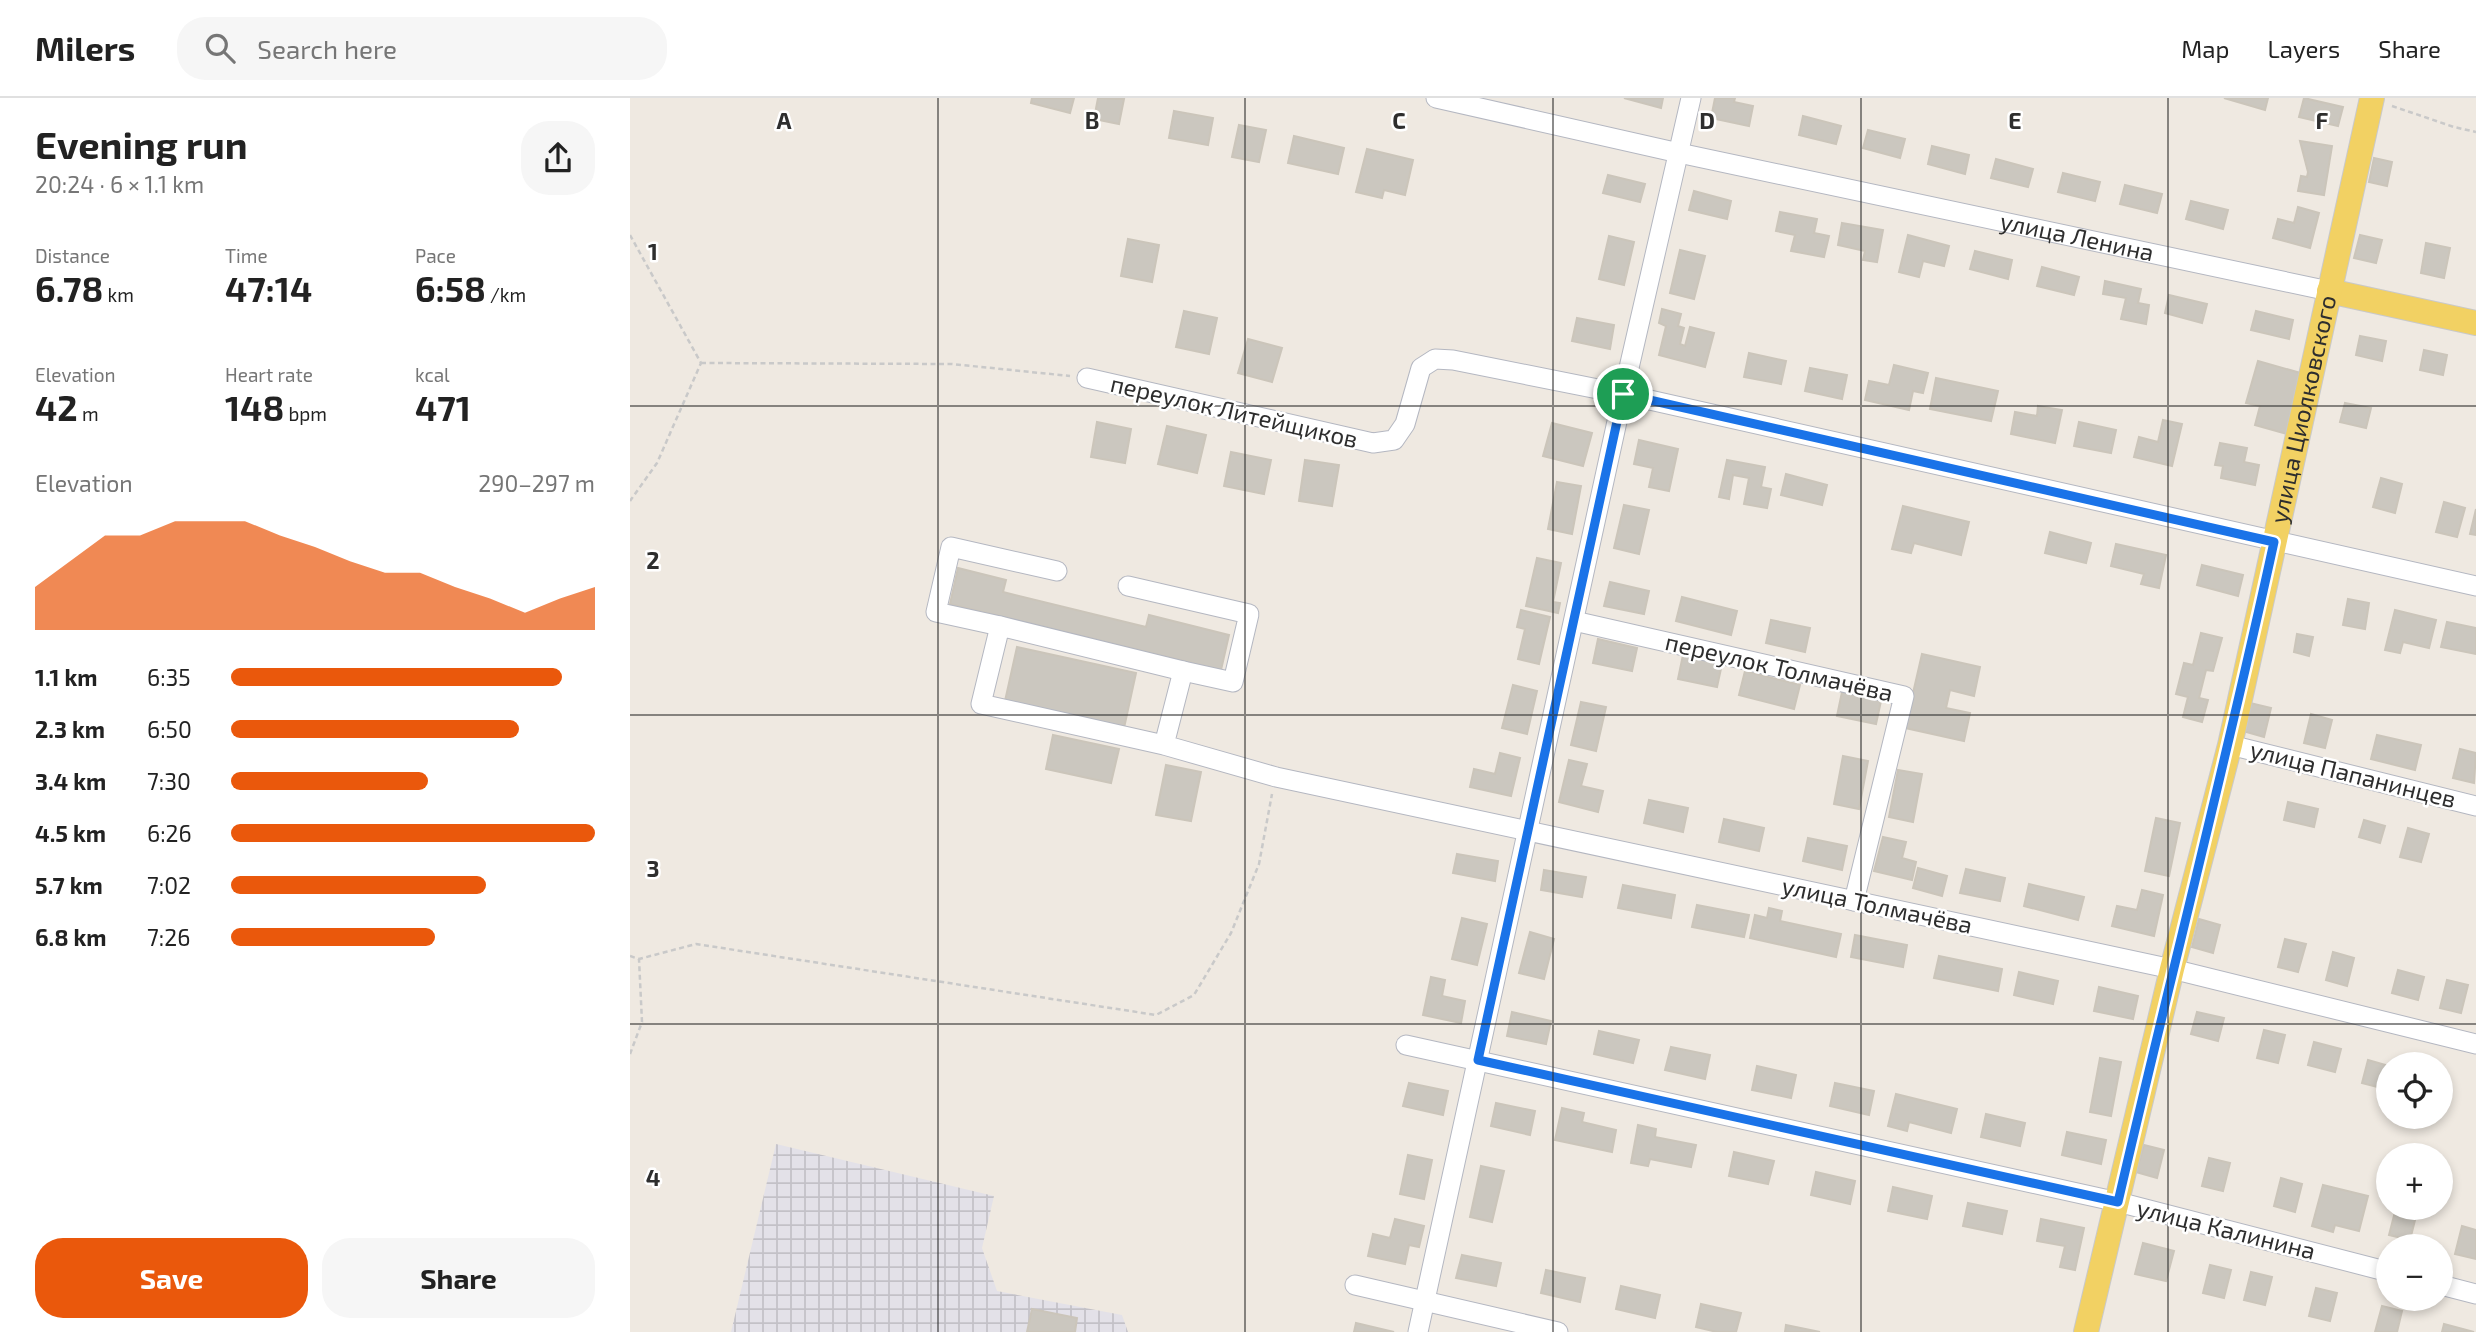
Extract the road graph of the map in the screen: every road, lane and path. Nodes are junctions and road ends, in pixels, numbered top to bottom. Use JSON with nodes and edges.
{"nodes":[{"id":1,"x":1436,"y":98,"type":"edge"},
{"id":2,"x":1691,"y":98,"type":"edge"},
{"id":3,"x":2376,"y":100,"type":"edge"},
{"id":4,"x":2476,"y":132,"type":"edge"},
{"id":5,"x":1679,"y":153,"type":"junction"},
{"id":6,"x":630,"y":235,"type":"edge"},
{"id":7,"x":2329,"y":291,"type":"junction"},
{"id":8,"x":2476,"y":323,"type":"edge"},
{"id":9,"x":701,"y":363,"type":"junction"},
{"id":10,"x":1087,"y":378,"type":"joint"},
{"id":11,"x":1623,"y":394,"type":"junction"},
{"id":12,"x":630,"y":501,"type":"edge"},
{"id":13,"x":2274,"y":542,"type":"junction"},
{"id":14,"x":1056,"y":571,"type":"dead end"},
{"id":15,"x":1128,"y":586,"type":"dead end"},
{"id":16,"x":2476,"y":586,"type":"edge"},
{"id":17,"x":1574,"y":621,"type":"junction"},
{"id":18,"x":1000,"y":626,"type":"junction"},
{"id":19,"x":1183,"y":671,"type":"junction"},
{"id":20,"x":2230,"y":745,"type":"junction"},
{"id":21,"x":1164,"y":746,"type":"junction"},
{"id":22,"x":1276,"y":777,"type":"junction"},
{"id":23,"x":2476,"y":806,"type":"edge"},
{"id":24,"x":1527,"y":831,"type":"junction"},
{"id":25,"x":1853,"y":901,"type":"junction"},
{"id":26,"x":630,"y":956,"type":"edge"},
{"id":27,"x":639,"y":959,"type":"junction"},
{"id":28,"x":2172,"y":969,"type":"junction"},
{"id":29,"x":2476,"y":1044,"type":"edge"},
{"id":30,"x":1406,"y":1045,"type":"dead end"},
{"id":31,"x":630,"y":1054,"type":"edge"},
{"id":32,"x":1478,"y":1060,"type":"junction"},
{"id":33,"x":2118,"y":1202,"type":"junction"},
{"id":34,"x":2376,"y":1269,"type":"edge"},
{"id":35,"x":1355,"y":1285,"type":"dead end"},
{"id":36,"x":2453,"y":1288,"type":"edge"},
{"id":37,"x":2476,"y":1294,"type":"edge"},
{"id":38,"x":1425,"y":1301,"type":"junction"},
{"id":39,"x":1418,"y":1332,"type":"edge"},
{"id":40,"x":1558,"y":1332,"type":"edge"},
{"id":41,"x":2086,"y":1332,"type":"edge"}],
"edges":[{"from":1,"to":5,"type":"street","name":"улица Ленина"},
{"from":2,"to":5,"type":"street"},
{"from":3,"to":4,"type":"path"},
{"from":3,"to":7,"type":"main road","name":"улица Циолковского"},
{"from":5,"to":7,"type":"street","name":"улица Ленина"},
{"from":5,"to":11,"type":"street"},
{"from":6,"to":9,"type":"path"},
{"from":7,"to":8,"type":"main road","name":"улица Ленина"},
{"from":7,"to":13,"type":"main road","name":"улица Циолковского"},
{"from":9,"to":10,"type":"path"},
{"from":9,"to":12,"type":"path"},
{"from":10,"to":11,"type":"street","name":"переулок Литейщиков"},
{"from":11,"to":13,"type":"street"},
{"from":11,"to":17,"type":"street"},
{"from":13,"to":16,"type":"street"},
{"from":13,"to":20,"type":"main road","name":"улица Циолковского"},
{"from":14,"to":18,"type":"street"},
{"from":15,"to":19,"type":"street"},
{"from":17,"to":24,"type":"street"},
{"from":17,"to":25,"type":"street","name":"переулок Толмачёва"},
{"from":18,"to":19,"type":"street"},
{"from":18,"to":21,"type":"street","name":"улица Толмачёва"},
{"from":19,"to":21,"type":"street"},
{"from":20,"to":23,"type":"street","name":"улица Папанинцев"},
{"from":20,"to":28,"type":"main road","name":"улица Циолковского"},
{"from":21,"to":22,"type":"street","name":"улица Толмачёва"},
{"from":22,"to":24,"type":"street","name":"улица Толмачёва"},
{"from":22,"to":27,"type":"path"},
{"from":24,"to":25,"type":"street","name":"улица Толмачёва"},
{"from":24,"to":32,"type":"street"},
{"from":25,"to":28,"type":"street","name":"улица Толмачёва"},
{"from":26,"to":27,"type":"path"},
{"from":27,"to":31,"type":"path"},
{"from":28,"to":29,"type":"street","name":"улица Толмачёва"},
{"from":28,"to":33,"type":"main road","name":"улица Циолковского"},
{"from":30,"to":32,"type":"street","name":"улица Калинина"},
{"from":32,"to":33,"type":"street","name":"улица Калинина"},
{"from":32,"to":38,"type":"street"},
{"from":33,"to":34,"type":"street","name":"улица Калинина"},
{"from":33,"to":41,"type":"main road","name":"улица Циолковского"},
{"from":35,"to":38,"type":"street"},
{"from":36,"to":37,"type":"street"},
{"from":38,"to":39,"type":"street"},
{"from":38,"to":40,"type":"street"}]}
